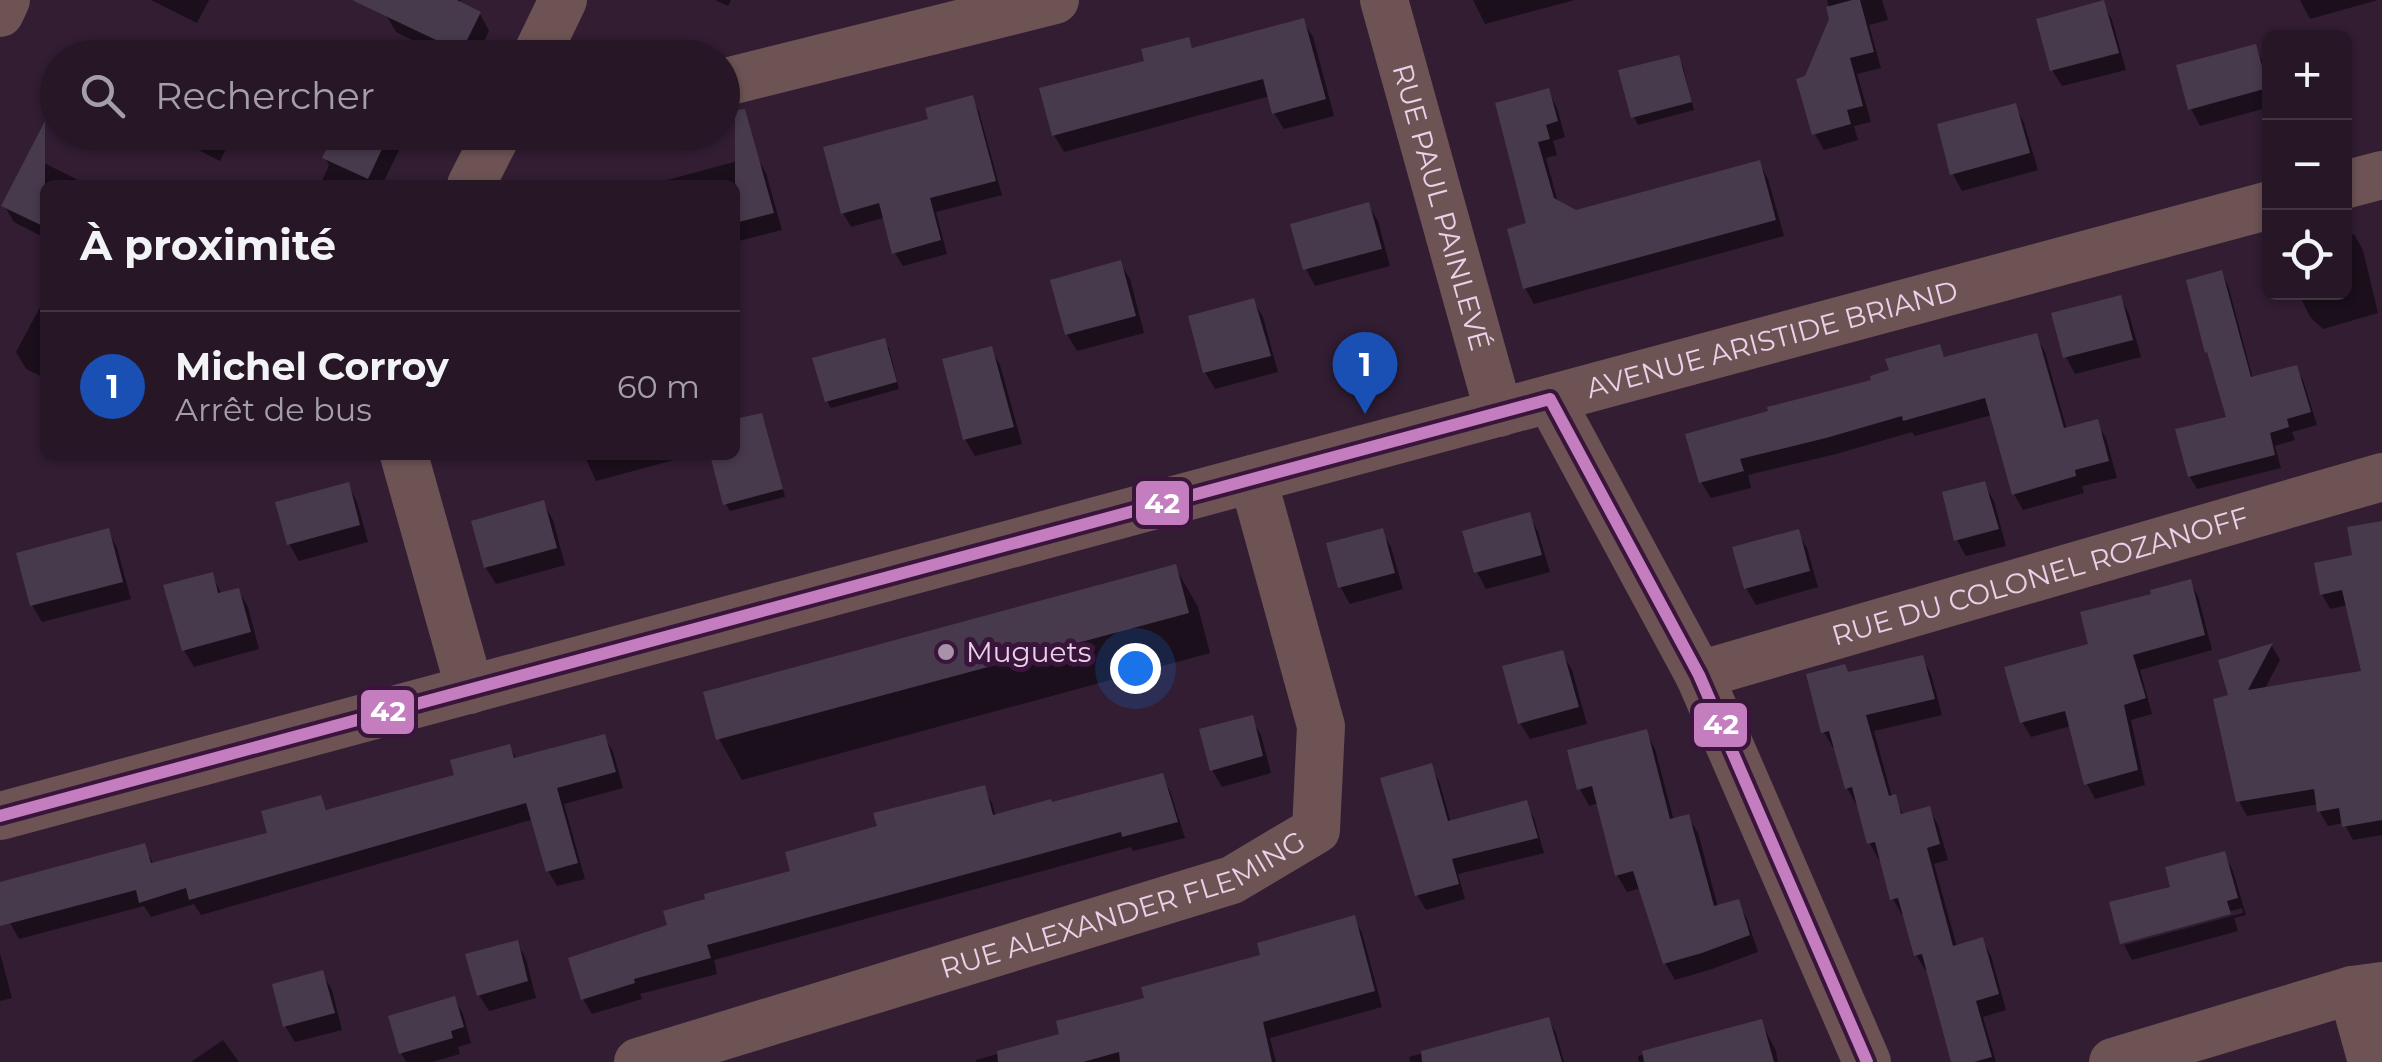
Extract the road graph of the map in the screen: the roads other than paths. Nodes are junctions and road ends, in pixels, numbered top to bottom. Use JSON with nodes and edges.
{"nodes":[{"id":1,"x":6,"y":0,"type":"edge"},
{"id":2,"x":563,"y":0,"type":"edge"},
{"id":3,"x":1055,"y":0,"type":"edge"},
{"id":4,"x":1384,"y":0,"type":"edge"},
{"id":5,"x":0,"y":13,"type":"edge"},
{"id":6,"x":544,"y":40,"type":"edge"},
{"id":7,"x":740,"y":79,"type":"edge"},
{"id":8,"x":489,"y":150,"type":"edge"},
{"id":9,"x":2382,"y":175,"type":"edge"},
{"id":10,"x":474,"y":180,"type":"edge"},
{"id":11,"x":2352,"y":183,"type":"edge"},
{"id":12,"x":2262,"y":207,"type":"edge"},
{"id":13,"x":1550,"y":399,"type":"junction"},
{"id":14,"x":1499,"y":413,"type":"junction"},
{"id":15,"x":405,"y":460,"type":"edge"},
{"id":16,"x":2382,"y":477,"type":"edge"},
{"id":17,"x":1253,"y":478,"type":"junction"},
{"id":18,"x":1700,"y":675,"type":"junction"},
{"id":19,"x":470,"y":690,"type":"junction"},
{"id":20,"x":0,"y":816,"type":"edge"},
{"id":21,"x":2367,"y":988,"type":"edge"},
{"id":22,"x":638,"y":1062,"type":"edge"},
{"id":23,"x":1867,"y":1062,"type":"edge"},
{"id":24,"x":2113,"y":1062,"type":"edge"},
{"id":25,"x":2372,"y":1062,"type":"edge"}],
"edges":[{"from":1,"to":5,"type":"street"},
{"from":2,"to":6,"type":"street"},
{"from":3,"to":7,"type":"street"},
{"from":4,"to":14,"type":"street","name":"RUE PAUL PAINLEVÉ"},
{"from":8,"to":10,"type":"street"},
{"from":9,"to":11,"type":"street"},
{"from":12,"to":13,"type":"street","name":"AVENUE ARISTIDE BRIAND"},
{"from":13,"to":14,"type":"street","name":"AVENUE ARISTIDE BRIAND"},
{"from":13,"to":18,"type":"street"},
{"from":14,"to":17,"type":"street","name":"AVENUE ARISTIDE BRIAND"},
{"from":15,"to":19,"type":"street"},
{"from":16,"to":18,"type":"street","name":"RUE DU COLONEL ROZANOFF"},
{"from":17,"to":19,"type":"street","name":"AVENUE ARISTIDE BRIAND"},
{"from":17,"to":22,"type":"street","name":"RUE ALEXANDER FLEMING"},
{"from":18,"to":23,"type":"street"},
{"from":19,"to":20,"type":"street","name":"AVENUE ARISTIDE BRIAND"},
{"from":21,"to":24,"type":"street"},
{"from":21,"to":25,"type":"street"}]}
